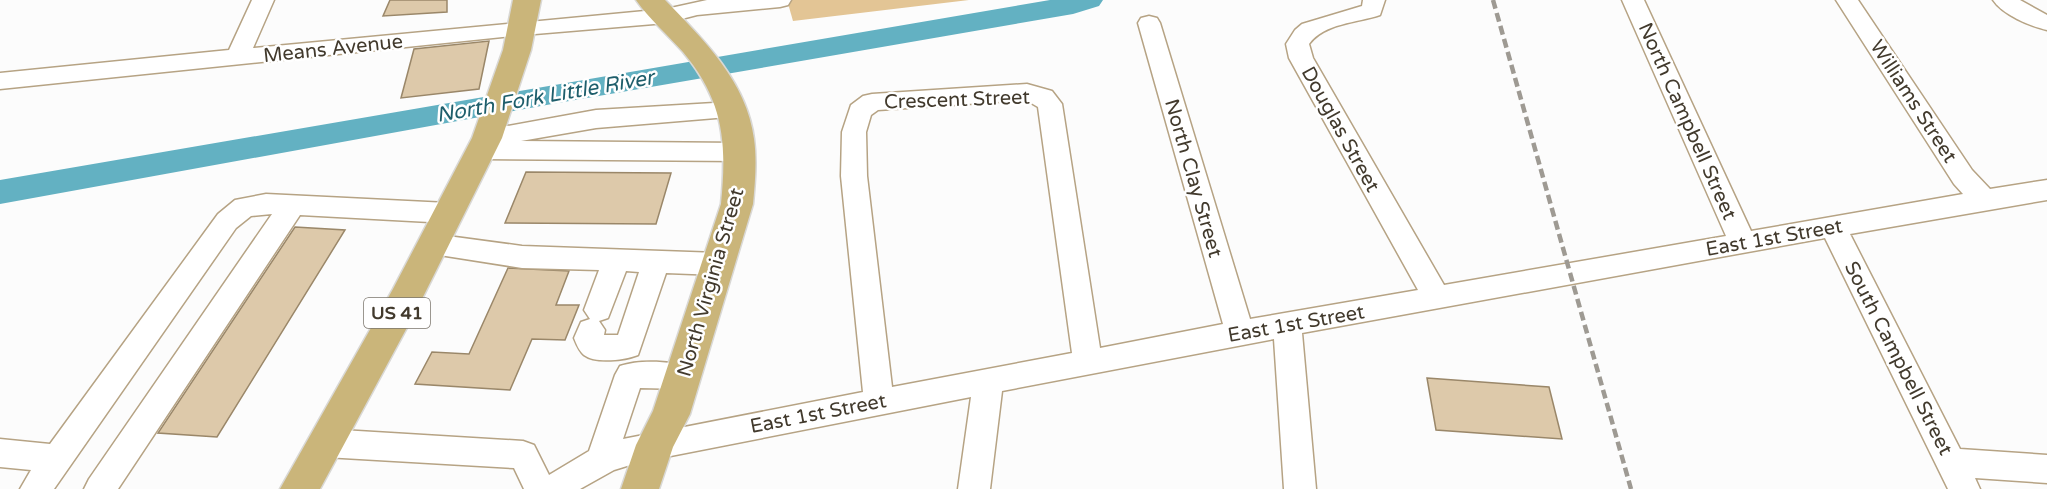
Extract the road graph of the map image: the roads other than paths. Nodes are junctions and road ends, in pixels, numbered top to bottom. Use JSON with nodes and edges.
{"nodes":[{"id":1,"x":263,"y":0,"type":"edge"},
{"id":2,"x":527,"y":0,"type":"edge"},
{"id":3,"x":780,"y":0,"type":"edge"},
{"id":4,"x":1374,"y":0,"type":"edge"},
{"id":5,"x":1633,"y":0,"type":"edge"},
{"id":6,"x":1847,"y":0,"type":"edge"},
{"id":7,"x":2004,"y":0,"type":"edge"},
{"id":8,"x":665,"y":15,"type":"edge"},
{"id":9,"x":1149,"y":23,"type":"dead end"},
{"id":10,"x":2047,"y":23,"type":"edge"},
{"id":11,"x":522,"y":28,"type":"junction"},
{"id":12,"x":237,"y":58,"type":"junction"},
{"id":13,"x":0,"y":81,"type":"edge"},
{"id":14,"x":728,"y":100,"type":"junction"},
{"id":15,"x":486,"y":141,"type":"junction"},
{"id":16,"x":740,"y":152,"type":"junction"},
{"id":17,"x":2047,"y":190,"type":"edge"},
{"id":18,"x":1984,"y":200,"type":"junction"},
{"id":19,"x":292,"y":206,"type":"junction"},
{"id":20,"x":448,"y":213,"type":"junction"},
{"id":21,"x":1833,"y":227,"type":"junction"},
{"id":22,"x":1743,"y":243,"type":"junction"},
{"id":23,"x":433,"y":244,"type":"junction"},
{"id":24,"x":616,"y":260,"type":"junction"},
{"id":25,"x":656,"y":262,"type":"junction"},
{"id":26,"x":718,"y":264,"type":"junction"},
{"id":27,"x":1436,"y":297,"type":"junction"},
{"id":28,"x":1287,"y":324,"type":"junction"},
{"id":29,"x":1240,"y":333,"type":"junction"},
{"id":30,"x":1088,"y":362,"type":"junction"},
{"id":31,"x":683,"y":377,"type":"junction"},
{"id":32,"x":988,"y":380,"type":"junction"},
{"id":33,"x":879,"y":402,"type":"junction"},
{"id":34,"x":325,"y":442,"type":"junction"},
{"id":35,"x":655,"y":445,"type":"junction"},
{"id":36,"x":0,"y":453,"type":"edge"},
{"id":37,"x":56,"y":458,"type":"junction"},
{"id":38,"x":603,"y":458,"type":"junction"},
{"id":39,"x":2047,"y":469,"type":"edge"},
{"id":40,"x":1957,"y":476,"type":"edge"},
{"id":41,"x":36,"y":489,"type":"edge"},
{"id":42,"x":100,"y":489,"type":"edge"},
{"id":43,"x":299,"y":489,"type":"edge"},
{"id":44,"x":540,"y":489,"type":"edge"},
{"id":45,"x":556,"y":489,"type":"edge"},
{"id":46,"x":640,"y":489,"type":"edge"},
{"id":47,"x":974,"y":489,"type":"edge"},
{"id":48,"x":1300,"y":489,"type":"edge"}],
"edges":[{"from":1,"to":12,"type":"street"},
{"from":2,"to":11,"type":"main road","number":"US 41"},
{"from":3,"to":8,"type":"street","name":"Means Avenue"},
{"from":4,"to":27,"type":"street","name":"Douglas Street"},
{"from":5,"to":22,"type":"street","name":"North Campbell Street"},
{"from":6,"to":18,"type":"street","name":"Williams Street"},
{"from":7,"to":10,"type":"street"},
{"from":8,"to":11,"type":"street","name":"Means Avenue"},
{"from":8,"to":14,"type":"main road","name":"North Virginia Street"},
{"from":9,"to":29,"type":"street","name":"North Clay Street"},
{"from":11,"to":12,"type":"street","name":"Means Avenue"},
{"from":11,"to":15,"type":"main road","number":"US 41"},
{"from":12,"to":13,"type":"street","name":"Means Avenue"},
{"from":14,"to":15,"type":"street"},
{"from":14,"to":16,"type":"main road","name":"North Virginia Street"},
{"from":15,"to":16,"type":"street"},
{"from":15,"to":20,"type":"main road","number":"US 41"},
{"from":16,"to":26,"type":"main road","name":"North Virginia Street"},
{"from":17,"to":18,"type":"street","name":"East 1st Street"},
{"from":18,"to":21,"type":"street","name":"East 1st Street"},
{"from":19,"to":20,"type":"street"},
{"from":19,"to":37,"type":"street"},
{"from":19,"to":42,"type":"street"},
{"from":20,"to":23,"type":"main road","number":"US 41"},
{"from":21,"to":22,"type":"street","name":"East 1st Street"},
{"from":21,"to":40,"type":"street","name":"South Campbell Street"},
{"from":22,"to":27,"type":"street","name":"East 1st Street"},
{"from":23,"to":24,"type":"street"},
{"from":23,"to":34,"type":"main road","number":"US 41"},
{"from":24,"to":25,"type":"street"},
{"from":24,"to":25,"type":"street"},
{"from":25,"to":26,"type":"street"},
{"from":26,"to":31,"type":"main road","name":"North Virginia Street"},
{"from":27,"to":28,"type":"street","name":"East 1st Street"},
{"from":28,"to":29,"type":"street","name":"East 1st Street"},
{"from":28,"to":48,"type":"street"},
{"from":29,"to":30,"type":"street","name":"East 1st Street"},
{"from":30,"to":32,"type":"street","name":"East 1st Street"},
{"from":30,"to":33,"type":"street","name":"Crescent Street"},
{"from":31,"to":35,"type":"main road","name":"North Virginia Street"},
{"from":31,"to":38,"type":"street"},
{"from":32,"to":33,"type":"street","name":"East 1st Street"},
{"from":32,"to":47,"type":"street"},
{"from":33,"to":35,"type":"street","name":"East 1st Street"},
{"from":34,"to":43,"type":"main road","number":"US 41"},
{"from":34,"to":44,"type":"street"},
{"from":35,"to":38,"type":"street","name":"East 1st Street"},
{"from":35,"to":46,"type":"main road","name":"North Virginia Street"},
{"from":36,"to":37,"type":"street"},
{"from":37,"to":41,"type":"street"},
{"from":38,"to":45,"type":"street","name":"East 1st Street"},
{"from":39,"to":40,"type":"street"}]}
